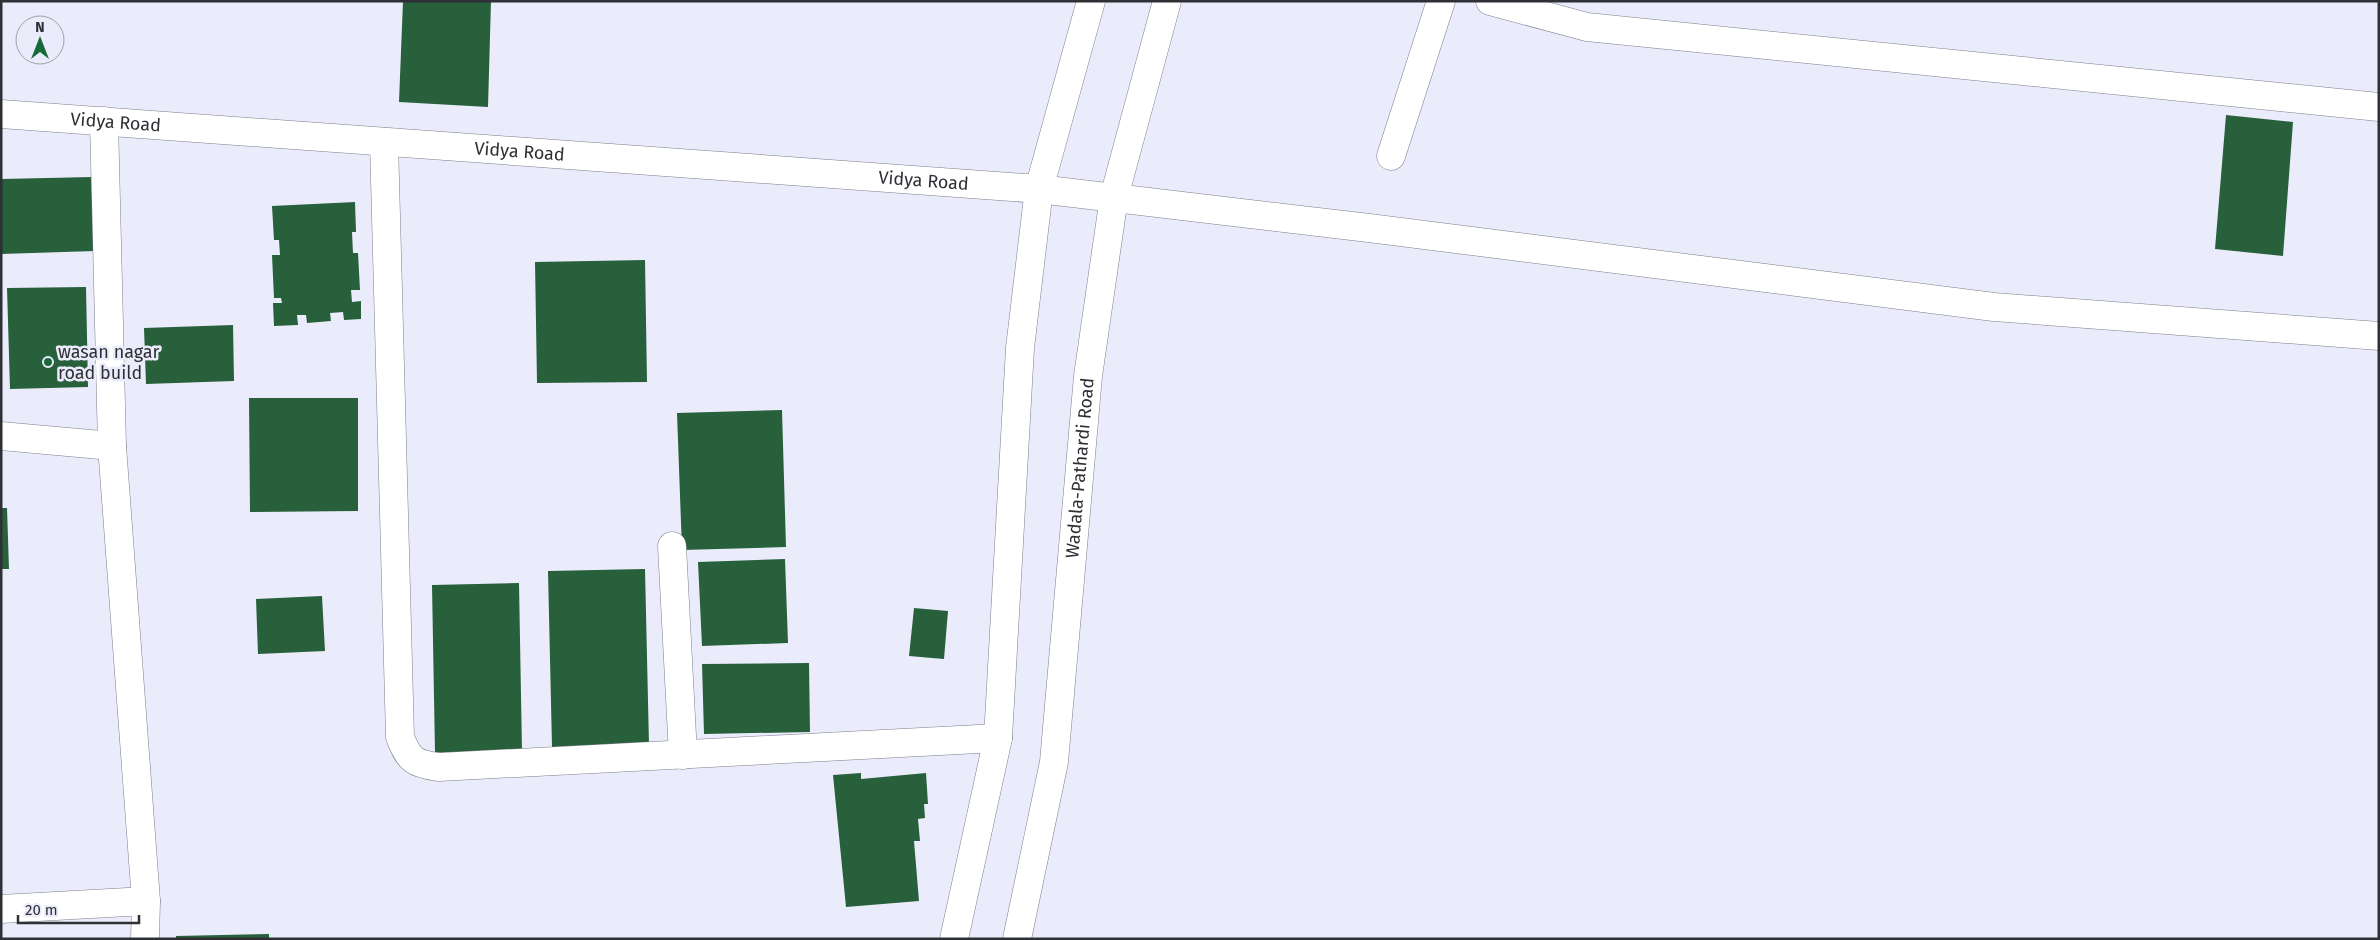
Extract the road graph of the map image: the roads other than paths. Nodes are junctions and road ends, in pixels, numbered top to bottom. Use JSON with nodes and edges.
{"nodes":[{"id":1,"x":1091,"y":1,"type":"edge"},
{"id":2,"x":1167,"y":1,"type":"edge"},
{"id":3,"x":1441,"y":1,"type":"edge"},
{"id":4,"x":1490,"y":1,"type":"edge"},
{"id":5,"x":2379,"y":106,"type":"edge"},
{"id":6,"x":1,"y":114,"type":"edge"},
{"id":7,"x":104,"y":121,"type":"junction"},
{"id":8,"x":384,"y":142,"type":"junction"},
{"id":9,"x":1391,"y":156,"type":"dead end"},
{"id":10,"x":1039,"y":189,"type":"junction"},
{"id":11,"x":1114,"y":197,"type":"junction"},
{"id":12,"x":2379,"y":336,"type":"edge"},
{"id":13,"x":1,"y":436,"type":"edge"},
{"id":14,"x":112,"y":446,"type":"junction"},
{"id":15,"x":672,"y":546,"type":"dead end"},
{"id":16,"x":998,"y":738,"type":"junction"},
{"id":17,"x":683,"y":754,"type":"junction"},
{"id":18,"x":146,"y":901,"type":"junction"},
{"id":19,"x":1,"y":910,"type":"edge"},
{"id":20,"x":145,"y":939,"type":"edge"},
{"id":21,"x":954,"y":939,"type":"edge"},
{"id":22,"x":1017,"y":939,"type":"edge"}],
"edges":[{"from":1,"to":10,"type":"street"},
{"from":2,"to":11,"type":"street","name":"Wadala-Pathardi Road"},
{"from":3,"to":9,"type":"street"},
{"from":4,"to":5,"type":"street"},
{"from":6,"to":7,"type":"street","name":"Vidya Road"},
{"from":7,"to":8,"type":"street","name":"Vidya Road"},
{"from":7,"to":14,"type":"street"},
{"from":8,"to":10,"type":"street","name":"Vidya Road"},
{"from":8,"to":17,"type":"street"},
{"from":10,"to":11,"type":"street","name":"Vidya Road"},
{"from":10,"to":16,"type":"street"},
{"from":11,"to":12,"type":"street","name":"Vidya Road"},
{"from":11,"to":22,"type":"street","name":"Wadala-Pathardi Road"},
{"from":13,"to":14,"type":"street"},
{"from":14,"to":18,"type":"street"},
{"from":15,"to":17,"type":"street"},
{"from":16,"to":17,"type":"street"},
{"from":16,"to":21,"type":"street"},
{"from":18,"to":19,"type":"street"},
{"from":18,"to":20,"type":"street"}]}
